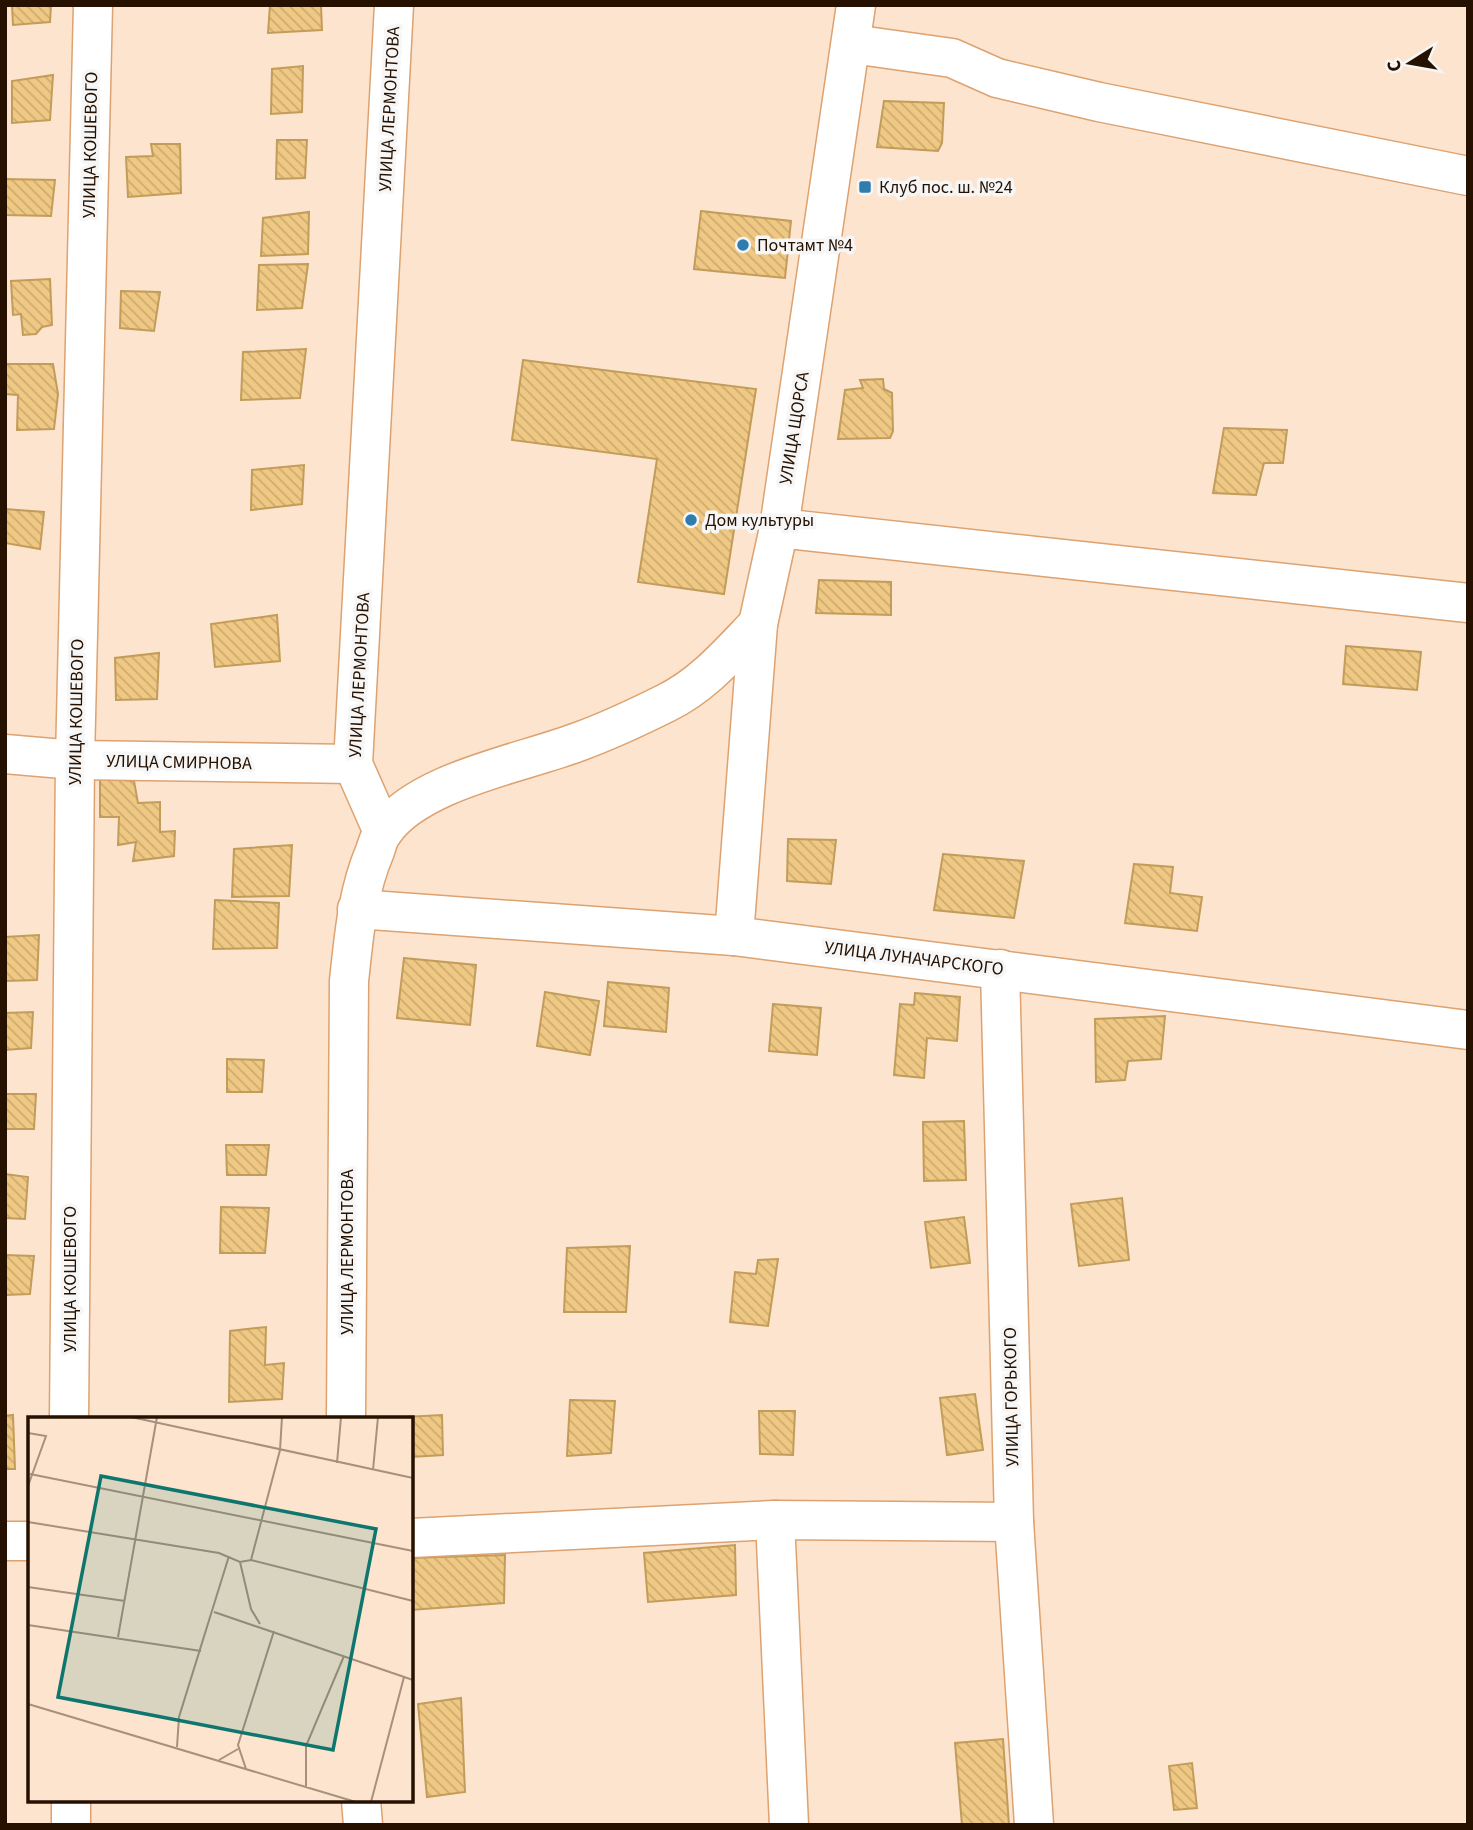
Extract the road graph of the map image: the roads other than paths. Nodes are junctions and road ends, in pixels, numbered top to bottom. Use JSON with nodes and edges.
{"nodes":[{"id":1,"x":93,"y":5,"type":"edge"},
{"id":2,"x":394,"y":5,"type":"edge"},
{"id":3,"x":856,"y":5,"type":"edge"},
{"id":4,"x":852,"y":44,"type":"junction"},
{"id":5,"x":1468,"y":176,"type":"edge"},
{"id":6,"x":779,"y":528,"type":"junction"},
{"id":7,"x":1468,"y":603,"type":"edge"},
{"id":8,"x":758,"y":624,"type":"junction"},
{"id":9,"x":5,"y":754,"type":"edge"},
{"id":10,"x":75,"y":760,"type":"junction"},
{"id":11,"x":353,"y":764,"type":"junction"},
{"id":12,"x":383,"y":832,"type":"junction"},
{"id":13,"x":357,"y":909,"type":"junction"},
{"id":14,"x":734,"y":936,"type":"junction"},
{"id":15,"x":1000,"y":969,"type":"junction"},
{"id":16,"x":1468,"y":1030,"type":"edge"},
{"id":17,"x":69,"y":1417,"type":"edge"},
{"id":18,"x":346,"y":1417,"type":"edge"},
{"id":19,"x":775,"y":1520,"type":"junction"},
{"id":20,"x":1014,"y":1522,"type":"junction"},
{"id":21,"x":413,"y":1538,"type":"edge"},
{"id":22,"x":5,"y":1541,"type":"edge"},
{"id":23,"x":28,"y":1541,"type":"edge"},
{"id":24,"x":71,"y":1802,"type":"edge"},
{"id":25,"x":361,"y":1802,"type":"edge"},
{"id":26,"x":72,"y":1825,"type":"edge"},
{"id":27,"x":362,"y":1825,"type":"edge"},
{"id":28,"x":789,"y":1825,"type":"edge"},
{"id":29,"x":1034,"y":1825,"type":"edge"}],
"edges":[{"from":1,"to":10,"type":"street","name":"УЛИЦА КОШЕВОГО"},
{"from":2,"to":11,"type":"street","name":"УЛИЦА ЛЕРМОНТОВА"},
{"from":3,"to":4,"type":"street","name":"УЛИЦА ЩОРСА"},
{"from":4,"to":5,"type":"street"},
{"from":4,"to":6,"type":"street","name":"УЛИЦА ЩОРСА"},
{"from":6,"to":7,"type":"street"},
{"from":6,"to":8,"type":"street","name":"УЛИЦА ЩОРСА"},
{"from":8,"to":12,"type":"street"},
{"from":8,"to":14,"type":"street","name":"УЛИЦА ЩОРСА"},
{"from":9,"to":10,"type":"street","name":"УЛИЦА СМИРНОВА"},
{"from":10,"to":11,"type":"street","name":"УЛИЦА СМИРНОВА"},
{"from":10,"to":17,"type":"street","name":"УЛИЦА КОШЕВОГО"},
{"from":11,"to":12,"type":"street","name":"УЛИЦА ЛЕРМОНТОВА"},
{"from":12,"to":13,"type":"street","name":"УЛИЦА ЛЕРМОНТОВА"},
{"from":13,"to":14,"type":"street","name":"УЛИЦА ЛУНАЧАРСКОГО"},
{"from":13,"to":18,"type":"street","name":"УЛИЦА ЛЕРМОНТОВА"},
{"from":14,"to":15,"type":"street","name":"УЛИЦА ЛУНАЧАРСКОГО"},
{"from":15,"to":16,"type":"street","name":"УЛИЦА ЛУНАЧАРСКОГО"},
{"from":15,"to":20,"type":"street","name":"УЛИЦА ГОРЬКОГО"},
{"from":19,"to":20,"type":"street"},
{"from":19,"to":21,"type":"street"},
{"from":19,"to":28,"type":"street"},
{"from":20,"to":29,"type":"street","name":"УЛИЦА ГОРЬКОГО"},
{"from":22,"to":23,"type":"street"},
{"from":24,"to":26,"type":"street"},
{"from":25,"to":27,"type":"street"}]}
